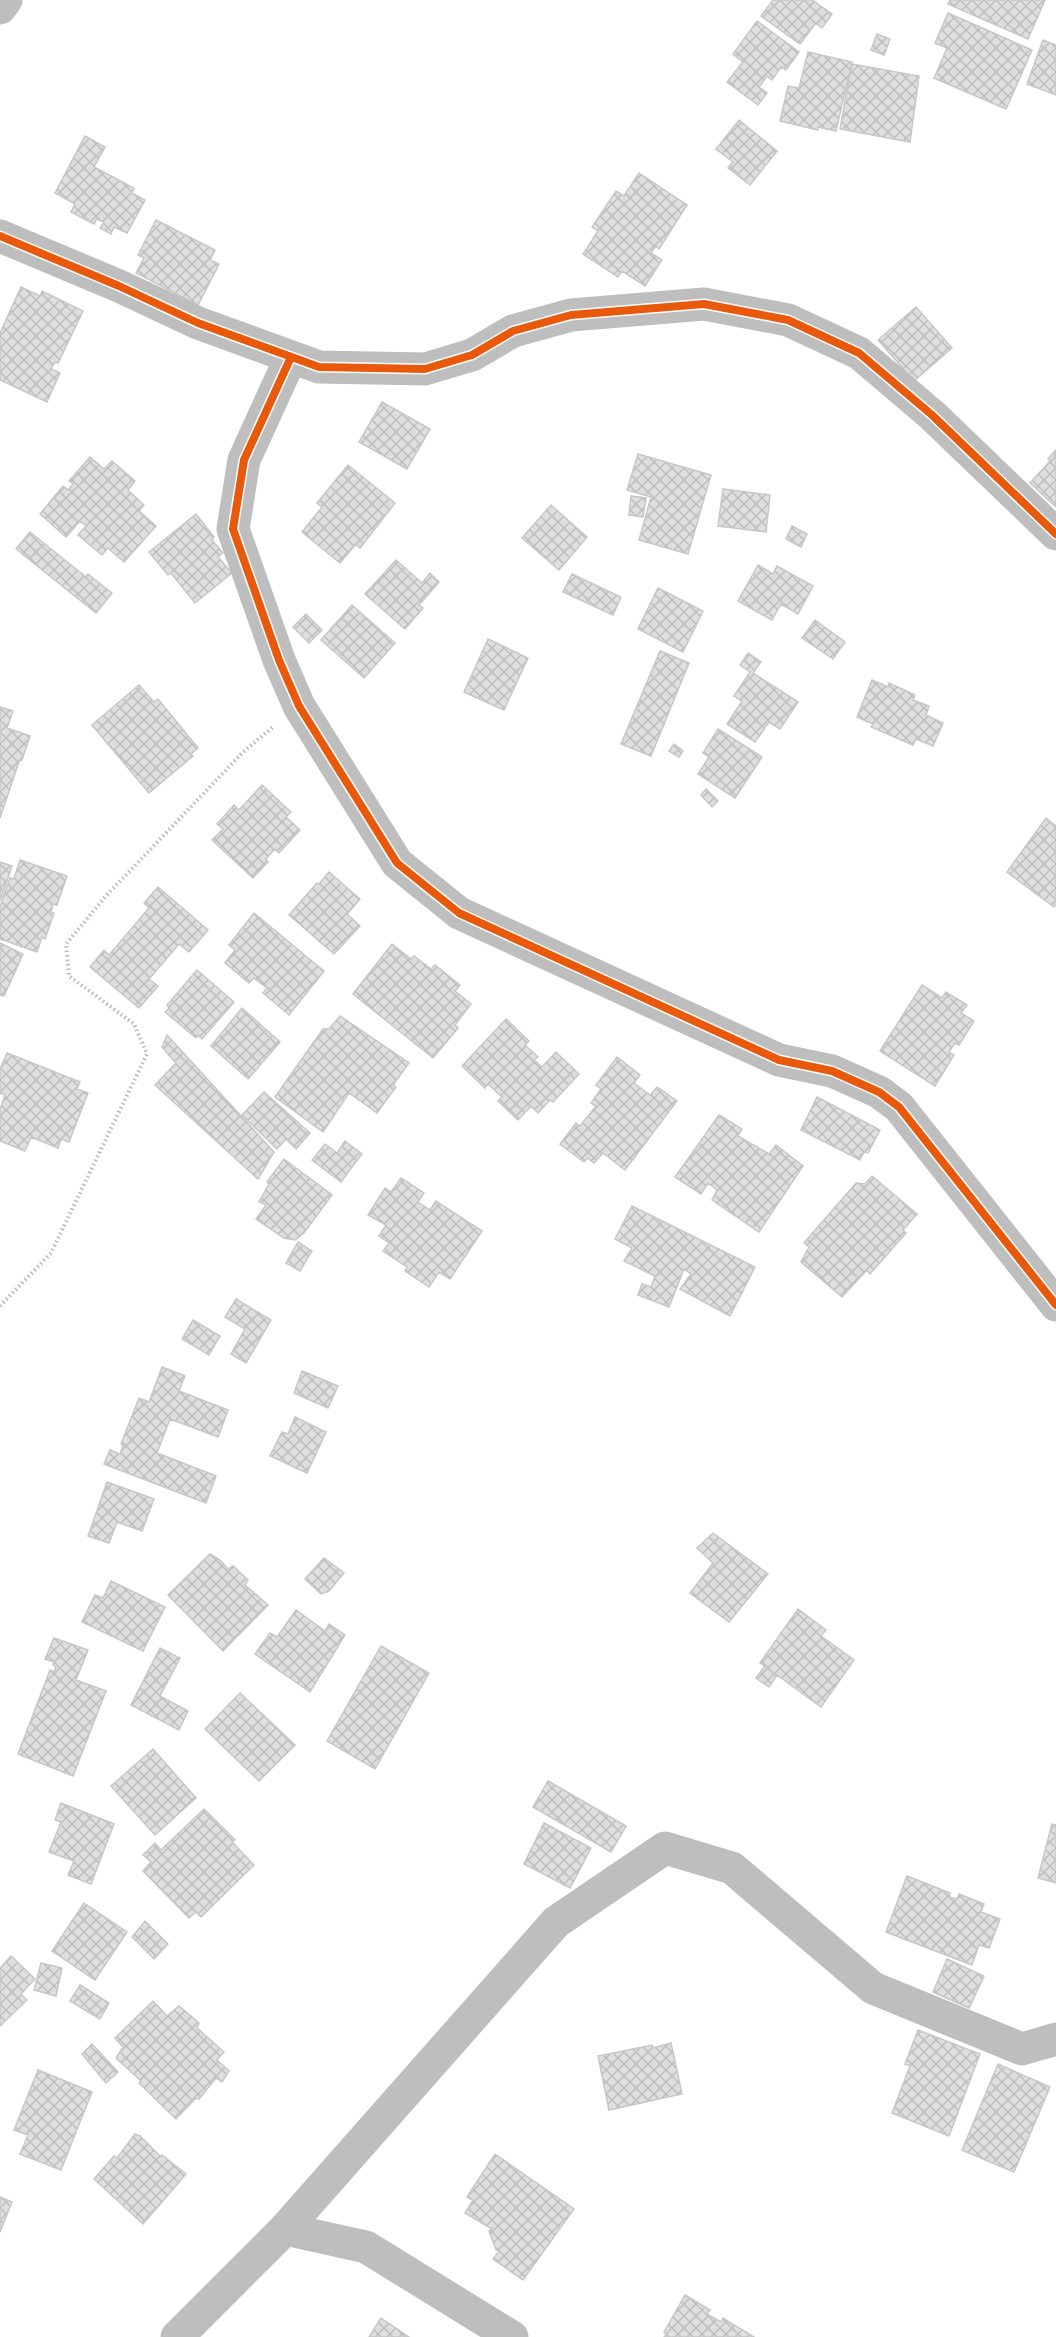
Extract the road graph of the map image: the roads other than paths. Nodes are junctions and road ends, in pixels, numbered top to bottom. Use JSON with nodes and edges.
{"nodes":[{"id":1,"x":6,"y":0,"type":"edge"},
{"id":2,"x":0,"y":8,"type":"edge"},
{"id":3,"x":0,"y":236,"type":"edge"},
{"id":4,"x":291,"y":357,"type":"junction"},
{"id":5,"x":1056,"y":534,"type":"edge"},
{"id":6,"x":1056,"y":1305,"type":"edge"},
{"id":7,"x":1056,"y":2038,"type":"edge"},
{"id":8,"x":285,"y":2229,"type":"junction"},
{"id":9,"x":177,"y":2337,"type":"edge"},
{"id":10,"x":512,"y":2337,"type":"edge"}],
"edges":[{"from":1,"to":2,"type":"street"},
{"from":3,"to":4,"type":"street"},
{"from":4,"to":5,"type":"street"},
{"from":4,"to":6,"type":"street"},
{"from":7,"to":8,"type":"street"},
{"from":8,"to":9,"type":"street"},
{"from":8,"to":10,"type":"street"}]}
